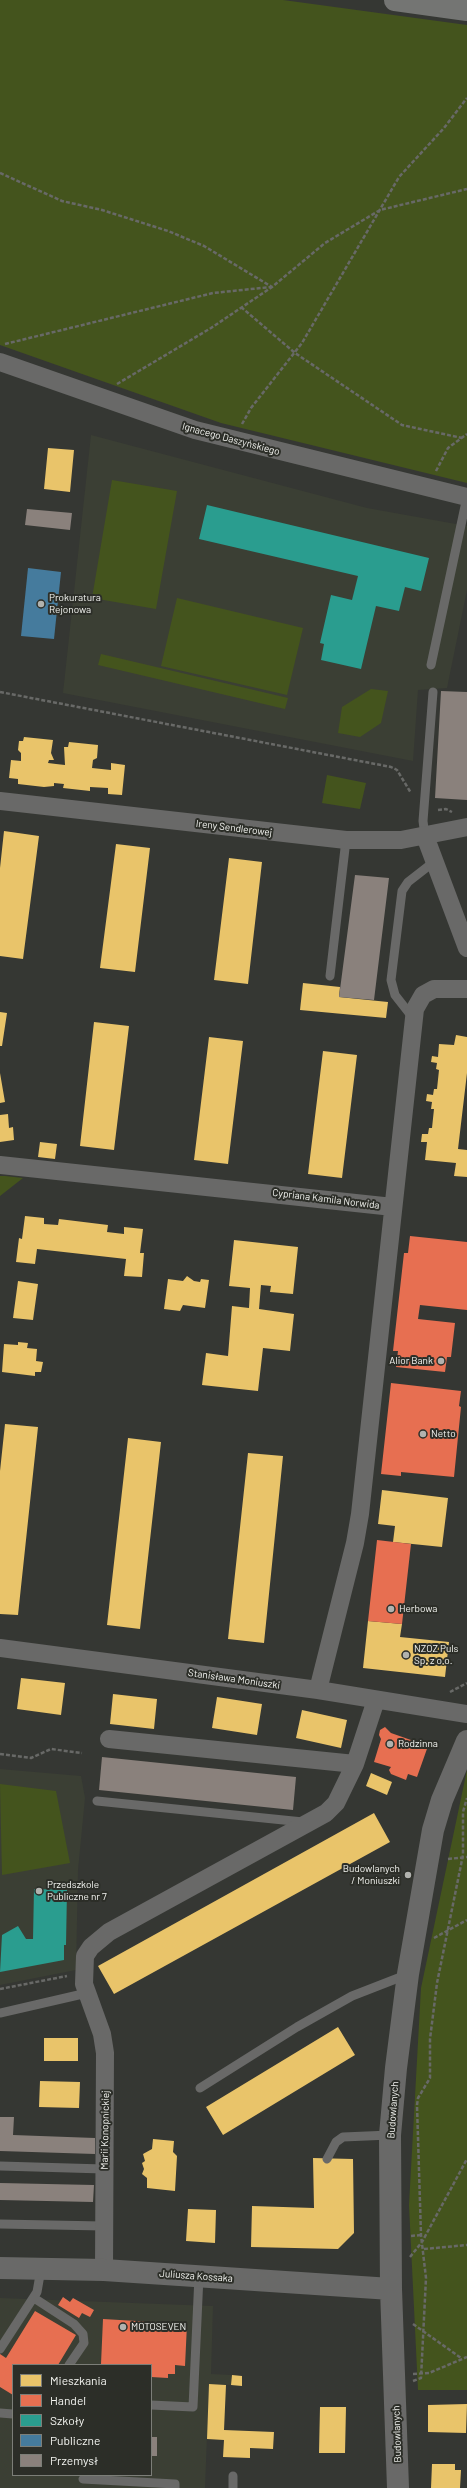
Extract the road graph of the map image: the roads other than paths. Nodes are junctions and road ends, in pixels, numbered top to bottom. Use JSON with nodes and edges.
{"nodes":[{"id":1,"x":395,"y":0,"type":"edge"},
{"id":2,"x":467,"y":10,"type":"edge"},
{"id":3,"x":0,"y":362,"type":"edge"},
{"id":4,"x":467,"y":497,"type":"edge"},
{"id":5,"x":431,"y":664,"type":"dead end"},
{"id":6,"x":433,"y":692,"type":"dead end"},
{"id":7,"x":0,"y":800,"type":"edge"},
{"id":8,"x":462,"y":828,"type":"edge"},
{"id":9,"x":425,"y":836,"type":"junction"},
{"id":10,"x":346,"y":840,"type":"junction"},
{"id":11,"x":435,"y":861,"type":"junction"},
{"id":12,"x":467,"y":948,"type":"edge"},
{"id":13,"x":330,"y":976,"type":"dead end"},
{"id":14,"x":467,"y":989,"type":"edge"},
{"id":15,"x":414,"y":1019,"type":"junction"},
{"id":16,"x":0,"y":1165,"type":"edge"},
{"id":17,"x":393,"y":1207,"type":"junction"},
{"id":18,"x":0,"y":1648,"type":"edge"},
{"id":19,"x":318,"y":1690,"type":"junction"},
{"id":20,"x":376,"y":1700,"type":"junction"},
{"id":21,"x":467,"y":1714,"type":"edge"},
{"id":22,"x":109,"y":1739,"type":"dead end"},
{"id":23,"x":467,"y":1741,"type":"edge"},
{"id":24,"x":355,"y":1764,"type":"junction"},
{"id":25,"x":97,"y":1801,"type":"dead end"},
{"id":26,"x":308,"y":1823,"type":"junction"},
{"id":27,"x":408,"y":1974,"type":"junction"},
{"id":28,"x":87,"y":1994,"type":"junction"},
{"id":29,"x":0,"y":2013,"type":"edge"},
{"id":30,"x":200,"y":2088,"type":"dead end"},
{"id":31,"x":390,"y":2135,"type":"junction"},
{"id":32,"x":327,"y":2159,"type":"dead end"},
{"id":33,"x":0,"y":2166,"type":"edge"},
{"id":34,"x":104,"y":2169,"type":"junction"},
{"id":35,"x":0,"y":2224,"type":"edge"},
{"id":36,"x":103,"y":2226,"type":"junction"},
{"id":37,"x":0,"y":2268,"type":"edge"},
{"id":38,"x":41,"y":2269,"type":"junction"},
{"id":39,"x":104,"y":2270,"type":"junction"},
{"id":40,"x":199,"y":2276,"type":"junction"},
{"id":41,"x":392,"y":2289,"type":"junction"},
{"id":42,"x":34,"y":2298,"type":"junction"},
{"id":43,"x":0,"y":2349,"type":"edge"},
{"id":44,"x":70,"y":2364,"type":"edge"},
{"id":45,"x":152,"y":2405,"type":"edge"},
{"id":46,"x":0,"y":2413,"type":"edge"},
{"id":47,"x":12,"y":2414,"type":"edge"},
{"id":48,"x":233,"y":2476,"type":"dead end"},
{"id":49,"x":82,"y":2479,"type":"dead end"},
{"id":50,"x":175,"y":2488,"type":"edge"},
{"id":51,"x":233,"y":2488,"type":"edge"},
{"id":52,"x":398,"y":2488,"type":"edge"}],
"edges":[{"from":1,"to":2,"type":"main road"},
{"from":3,"to":4,"type":"street","name":"Ignacego Daszyńskiego"},
{"from":4,"to":5,"type":"lane"},
{"from":6,"to":9,"type":"lane"},
{"from":7,"to":10,"type":"street","name":"Ireny Sendlerowej"},
{"from":8,"to":9,"type":"street","name":"Ireny Sendlerowej"},
{"from":9,"to":10,"type":"street","name":"Ireny Sendlerowej"},
{"from":9,"to":11,"type":"street"},
{"from":10,"to":13,"type":"lane"},
{"from":11,"to":12,"type":"street"},
{"from":11,"to":15,"type":"lane"},
{"from":14,"to":15,"type":"street","name":"Cypriana Kamila Norwida"},
{"from":15,"to":17,"type":"street","name":"Cypriana Kamila Norwida"},
{"from":16,"to":17,"type":"street","name":"Cypriana Kamila Norwida"},
{"from":17,"to":19,"type":"street"},
{"from":18,"to":19,"type":"street","name":"Stanisława Moniuszki"},
{"from":19,"to":20,"type":"street","name":"Stanisława Moniuszki"},
{"from":20,"to":21,"type":"street","name":"Stanisława Moniuszki"},
{"from":20,"to":24,"type":"street"},
{"from":22,"to":24,"type":"street"},
{"from":23,"to":27,"type":"street","name":"Budowlanych"},
{"from":24,"to":26,"type":"street"},
{"from":25,"to":26,"type":"lane"},
{"from":26,"to":28,"type":"street","name":"Marii Konopnickiej"},
{"from":27,"to":30,"type":"lane"},
{"from":27,"to":31,"type":"street","name":"Budowlanych"},
{"from":28,"to":29,"type":"lane"},
{"from":28,"to":34,"type":"street","name":"Marii Konopnickiej"},
{"from":31,"to":32,"type":"lane"},
{"from":31,"to":41,"type":"street","name":"Budowlanych"},
{"from":33,"to":34,"type":"lane"},
{"from":34,"to":36,"type":"street","name":"Marii Konopnickiej"},
{"from":35,"to":36,"type":"lane"},
{"from":36,"to":39,"type":"street","name":"Marii Konopnickiej"},
{"from":37,"to":38,"type":"street","name":"Juliusza Kossaka"},
{"from":38,"to":39,"type":"street","name":"Juliusza Kossaka"},
{"from":38,"to":42,"type":"lane"},
{"from":39,"to":40,"type":"street","name":"Juliusza Kossaka"},
{"from":40,"to":41,"type":"street","name":"Juliusza Kossaka"},
{"from":40,"to":45,"type":"lane"},
{"from":41,"to":52,"type":"street","name":"Budowlanych"},
{"from":42,"to":43,"type":"lane"},
{"from":42,"to":44,"type":"lane"},
{"from":46,"to":47,"type":"lane"},
{"from":48,"to":51,"type":"lane"},
{"from":49,"to":50,"type":"lane"}]}
